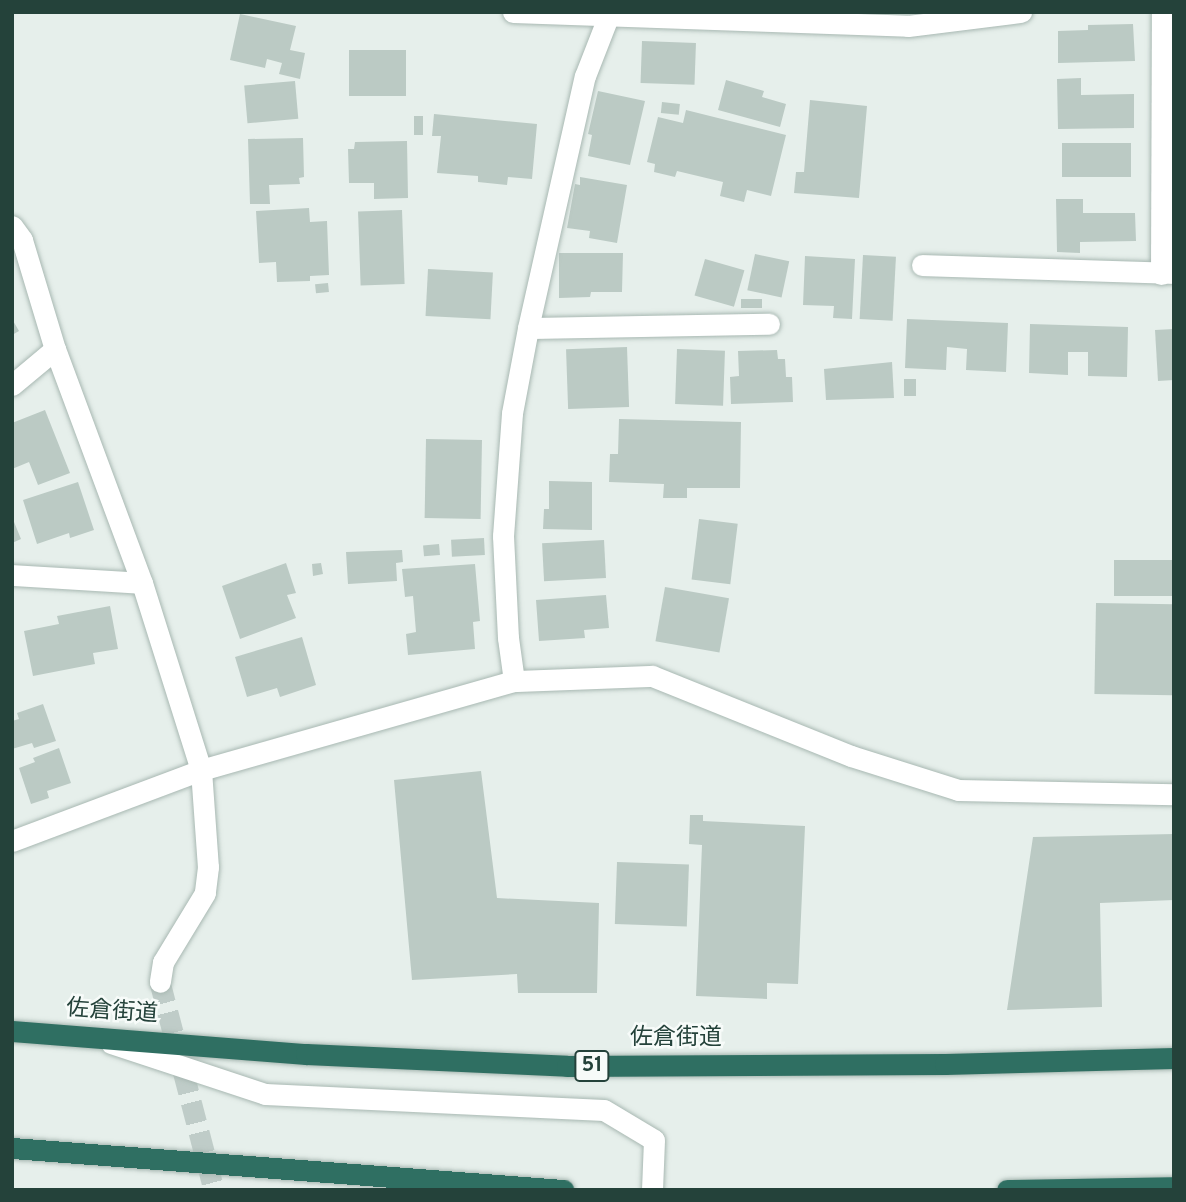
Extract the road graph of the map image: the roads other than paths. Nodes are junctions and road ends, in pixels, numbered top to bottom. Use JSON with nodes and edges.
{"nodes":[{"id":1,"x":513,"y":12,"type":"edge"},
{"id":2,"x":1021,"y":12,"type":"edge"},
{"id":3,"x":1162,"y":12,"type":"edge"},
{"id":4,"x":609,"y":13,"type":"edge"},
{"id":5,"x":12,"y":226,"type":"edge"},
{"id":6,"x":922,"y":265,"type":"dead end"},
{"id":7,"x":1167,"y":274,"type":"edge"},
{"id":8,"x":769,"y":324,"type":"dead end"},
{"id":9,"x":528,"y":328,"type":"junction"},
{"id":10,"x":55,"y":349,"type":"junction"},
{"id":11,"x":12,"y":385,"type":"edge"},
{"id":12,"x":12,"y":575,"type":"edge"},
{"id":13,"x":142,"y":583,"type":"junction"},
{"id":14,"x":514,"y":681,"type":"junction"},
{"id":15,"x":201,"y":770,"type":"junction"},
{"id":16,"x":1174,"y":794,"type":"edge"},
{"id":17,"x":12,"y":841,"type":"edge"},
{"id":18,"x":160,"y":982,"type":"tunnel mouth"},
{"id":19,"x":12,"y":1031,"type":"edge"},
{"id":20,"x":95,"y":1038,"type":"junction"},
{"id":21,"x":1174,"y":1058,"type":"edge"},
{"id":22,"x":12,"y":1148,"type":"edge"},
{"id":23,"x":1174,"y":1187,"type":"edge"},
{"id":24,"x":563,"y":1190,"type":"edge"},
{"id":25,"x":652,"y":1190,"type":"edge"},
{"id":26,"x":1007,"y":1190,"type":"edge"}],
"edges":[{"from":1,"to":4,"type":"street"},
{"from":2,"to":4,"type":"street"},
{"from":3,"to":7,"type":"street"},
{"from":4,"to":9,"type":"street"},
{"from":5,"to":10,"type":"street"},
{"from":6,"to":7,"type":"street"},
{"from":8,"to":9,"type":"street"},
{"from":9,"to":14,"type":"street"},
{"from":10,"to":11,"type":"street"},
{"from":10,"to":13,"type":"street"},
{"from":12,"to":13,"type":"street"},
{"from":13,"to":15,"type":"street"},
{"from":14,"to":15,"type":"street"},
{"from":14,"to":16,"type":"street"},
{"from":15,"to":17,"type":"street"},
{"from":15,"to":18,"type":"street"},
{"from":19,"to":20,"type":"highway","name":"佐倉街道","number":"51"},
{"from":20,"to":21,"type":"highway","name":"佐倉街道","number":"51"},
{"from":20,"to":25,"type":"street"},
{"from":22,"to":24,"type":"highway"},
{"from":23,"to":26,"type":"highway"}]}
